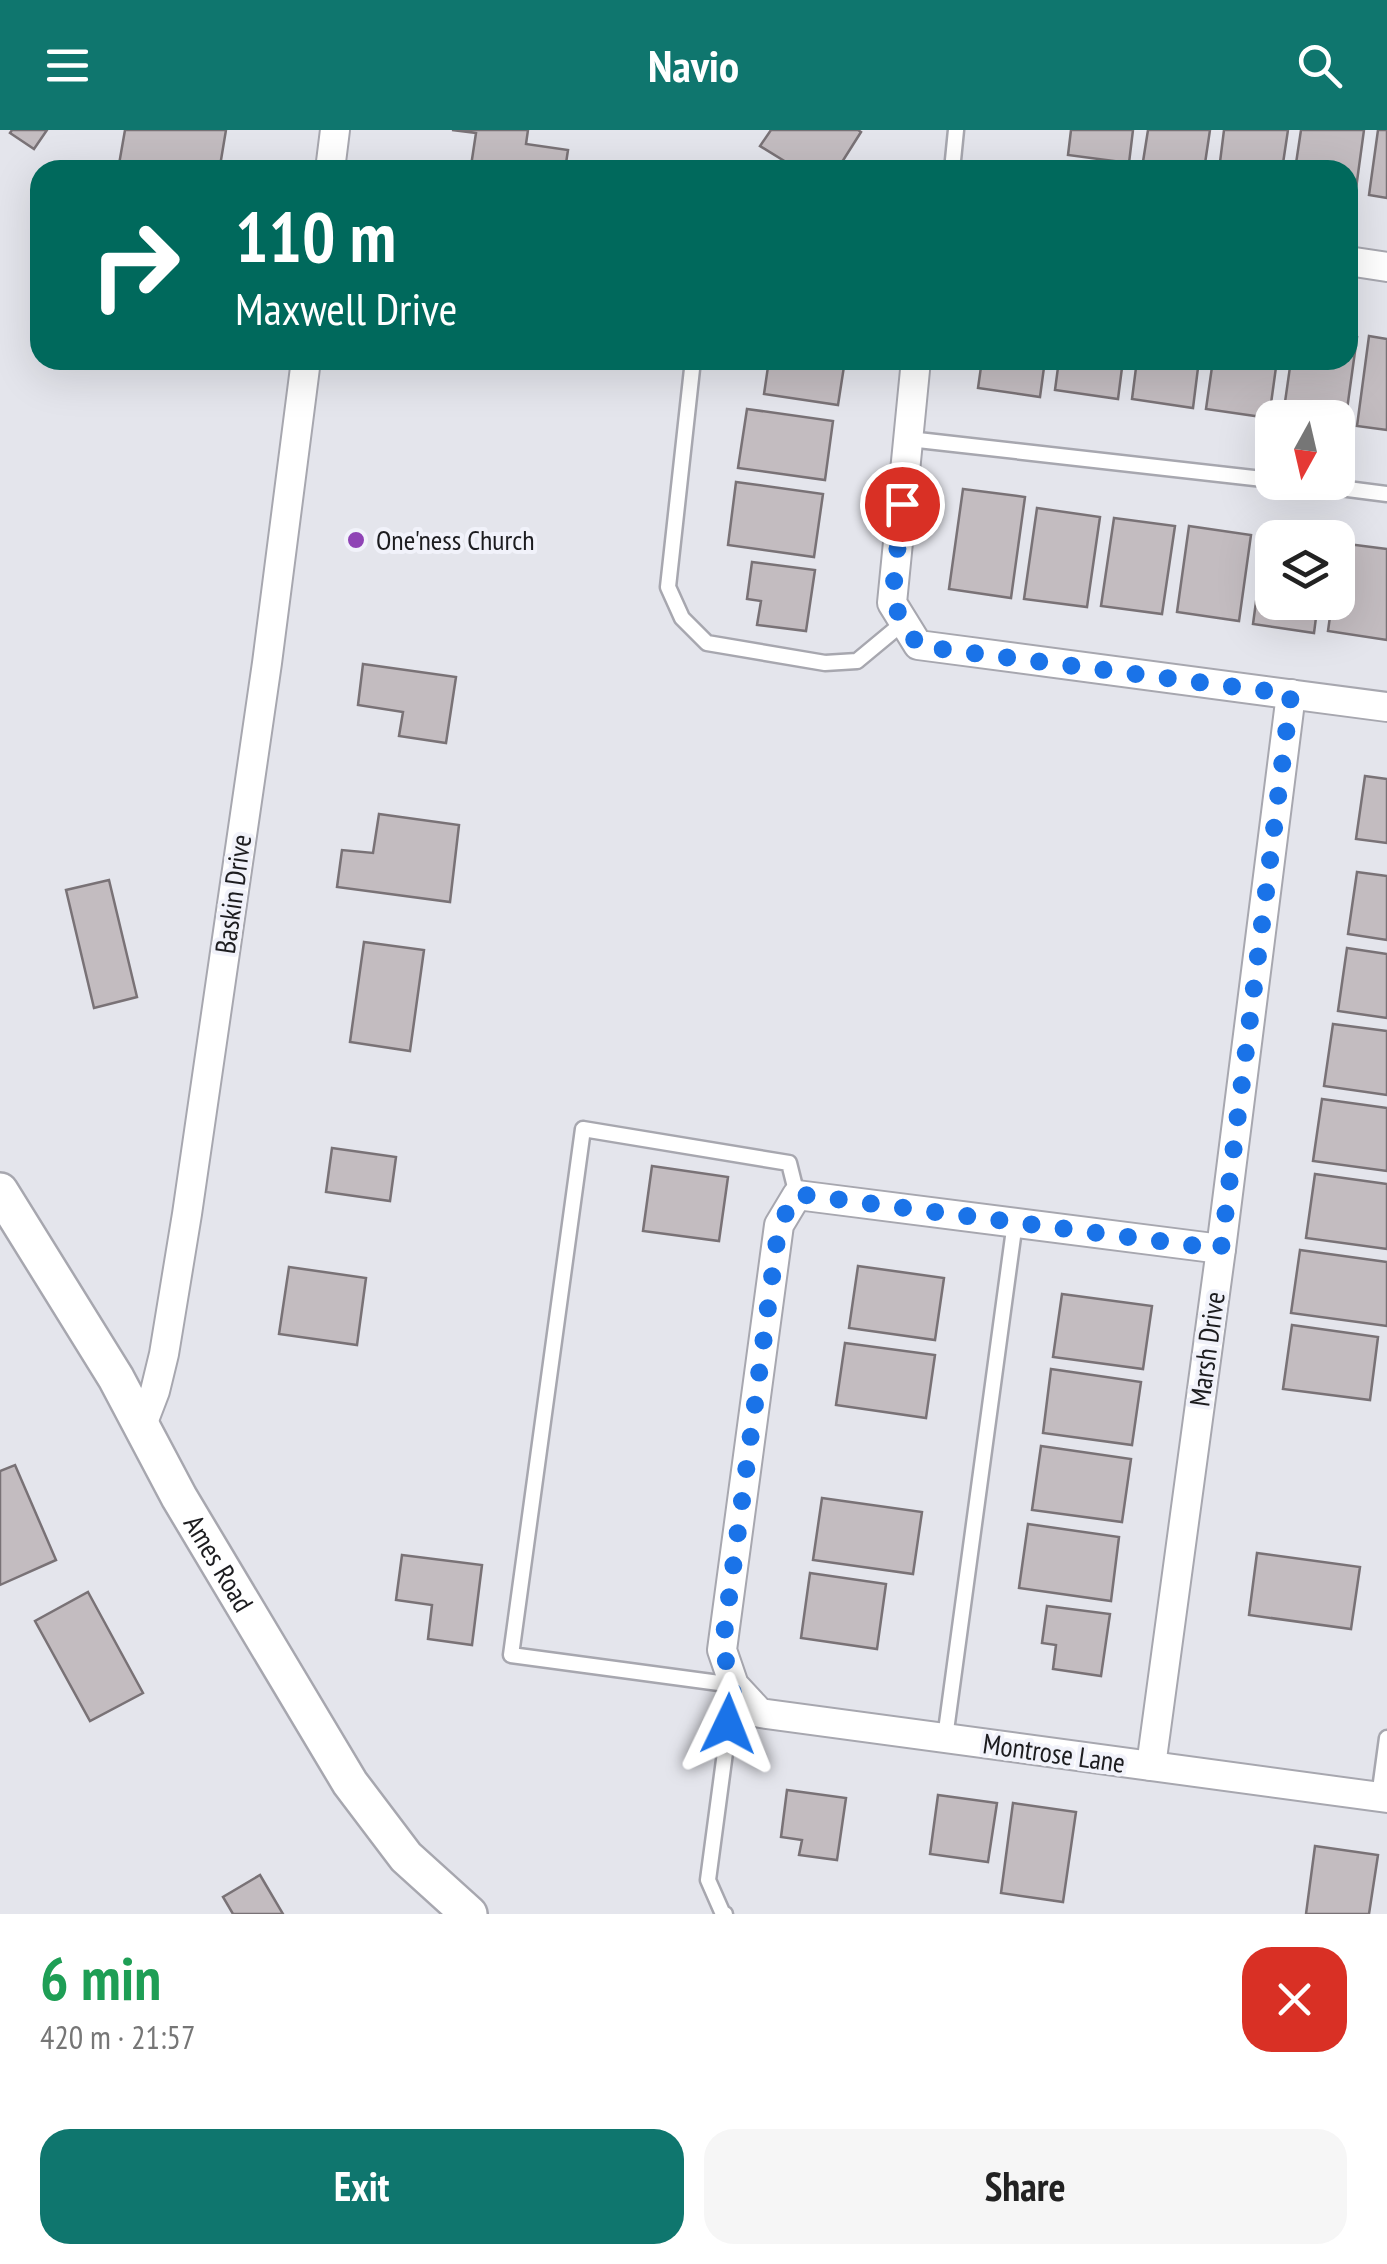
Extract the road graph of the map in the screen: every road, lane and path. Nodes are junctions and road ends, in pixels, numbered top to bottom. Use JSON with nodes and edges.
{"nodes":[{"id":1,"x":335,"y":130,"type":"edge"},
{"id":2,"x":956,"y":130,"type":"edge"},
{"id":3,"x":331,"y":160,"type":"edge"},
{"id":4,"x":953,"y":160,"type":"edge"},
{"id":5,"x":1358,"y":263,"type":"edge"},
{"id":6,"x":1387,"y":267,"type":"edge"},
{"id":7,"x":305,"y":370,"type":"edge"},
{"id":8,"x":691,"y":370,"type":"edge"},
{"id":9,"x":915,"y":370,"type":"edge"},
{"id":10,"x":909,"y":439,"type":"junction"},
{"id":11,"x":1255,"y":478,"type":"edge"},
{"id":12,"x":1355,"y":490,"type":"edge"},
{"id":13,"x":1387,"y":494,"type":"edge"},
{"id":14,"x":911,"y":634,"type":"junction"},
{"id":15,"x":1291,"y":694,"type":"junction"},
{"id":16,"x":1387,"y":706,"type":"edge"},
{"id":17,"x":0,"y":1191,"type":"edge"},
{"id":18,"x":797,"y":1194,"type":"junction"},
{"id":19,"x":1015,"y":1222,"type":"junction"},
{"id":20,"x":1221,"y":1249,"type":"junction"},
{"id":21,"x":142,"y":1424,"type":"junction"},
{"id":22,"x":734,"y":1684,"type":"junction"},
{"id":23,"x":945,"y":1738,"type":"junction"},
{"id":24,"x":1387,"y":1738,"type":"edge"},
{"id":25,"x":1151,"y":1766,"type":"junction"},
{"id":26,"x":1383,"y":1798,"type":"edge"},
{"id":27,"x":468,"y":1914,"type":"edge"},
{"id":28,"x":726,"y":1914,"type":"edge"}],
"edges":[{"from":1,"to":3,"type":"street"},
{"from":2,"to":4,"type":"lane"},
{"from":5,"to":6,"type":"street"},
{"from":7,"to":21,"type":"street","name":"Baskin Drive"},
{"from":8,"to":14,"type":"lane"},
{"from":9,"to":10,"type":"street"},
{"from":10,"to":11,"type":"lane"},
{"from":10,"to":14,"type":"street"},
{"from":12,"to":13,"type":"lane"},
{"from":14,"to":15,"type":"street"},
{"from":15,"to":16,"type":"street"},
{"from":15,"to":20,"type":"street","name":"Marsh Drive"},
{"from":17,"to":21,"type":"street","name":"Ames Road"},
{"from":18,"to":19,"type":"street"},
{"from":18,"to":22,"type":"street"},
{"from":18,"to":22,"type":"lane"},
{"from":19,"to":20,"type":"street"},
{"from":19,"to":23,"type":"lane"},
{"from":20,"to":25,"type":"street","name":"Marsh Drive"},
{"from":21,"to":27,"type":"street","name":"Ames Road"},
{"from":22,"to":23,"type":"street","name":"Montrose Lane"},
{"from":22,"to":28,"type":"lane"},
{"from":23,"to":25,"type":"street","name":"Montrose Lane"},
{"from":24,"to":26,"type":"lane"},
{"from":25,"to":26,"type":"street","name":"Montrose Lane"}]}
